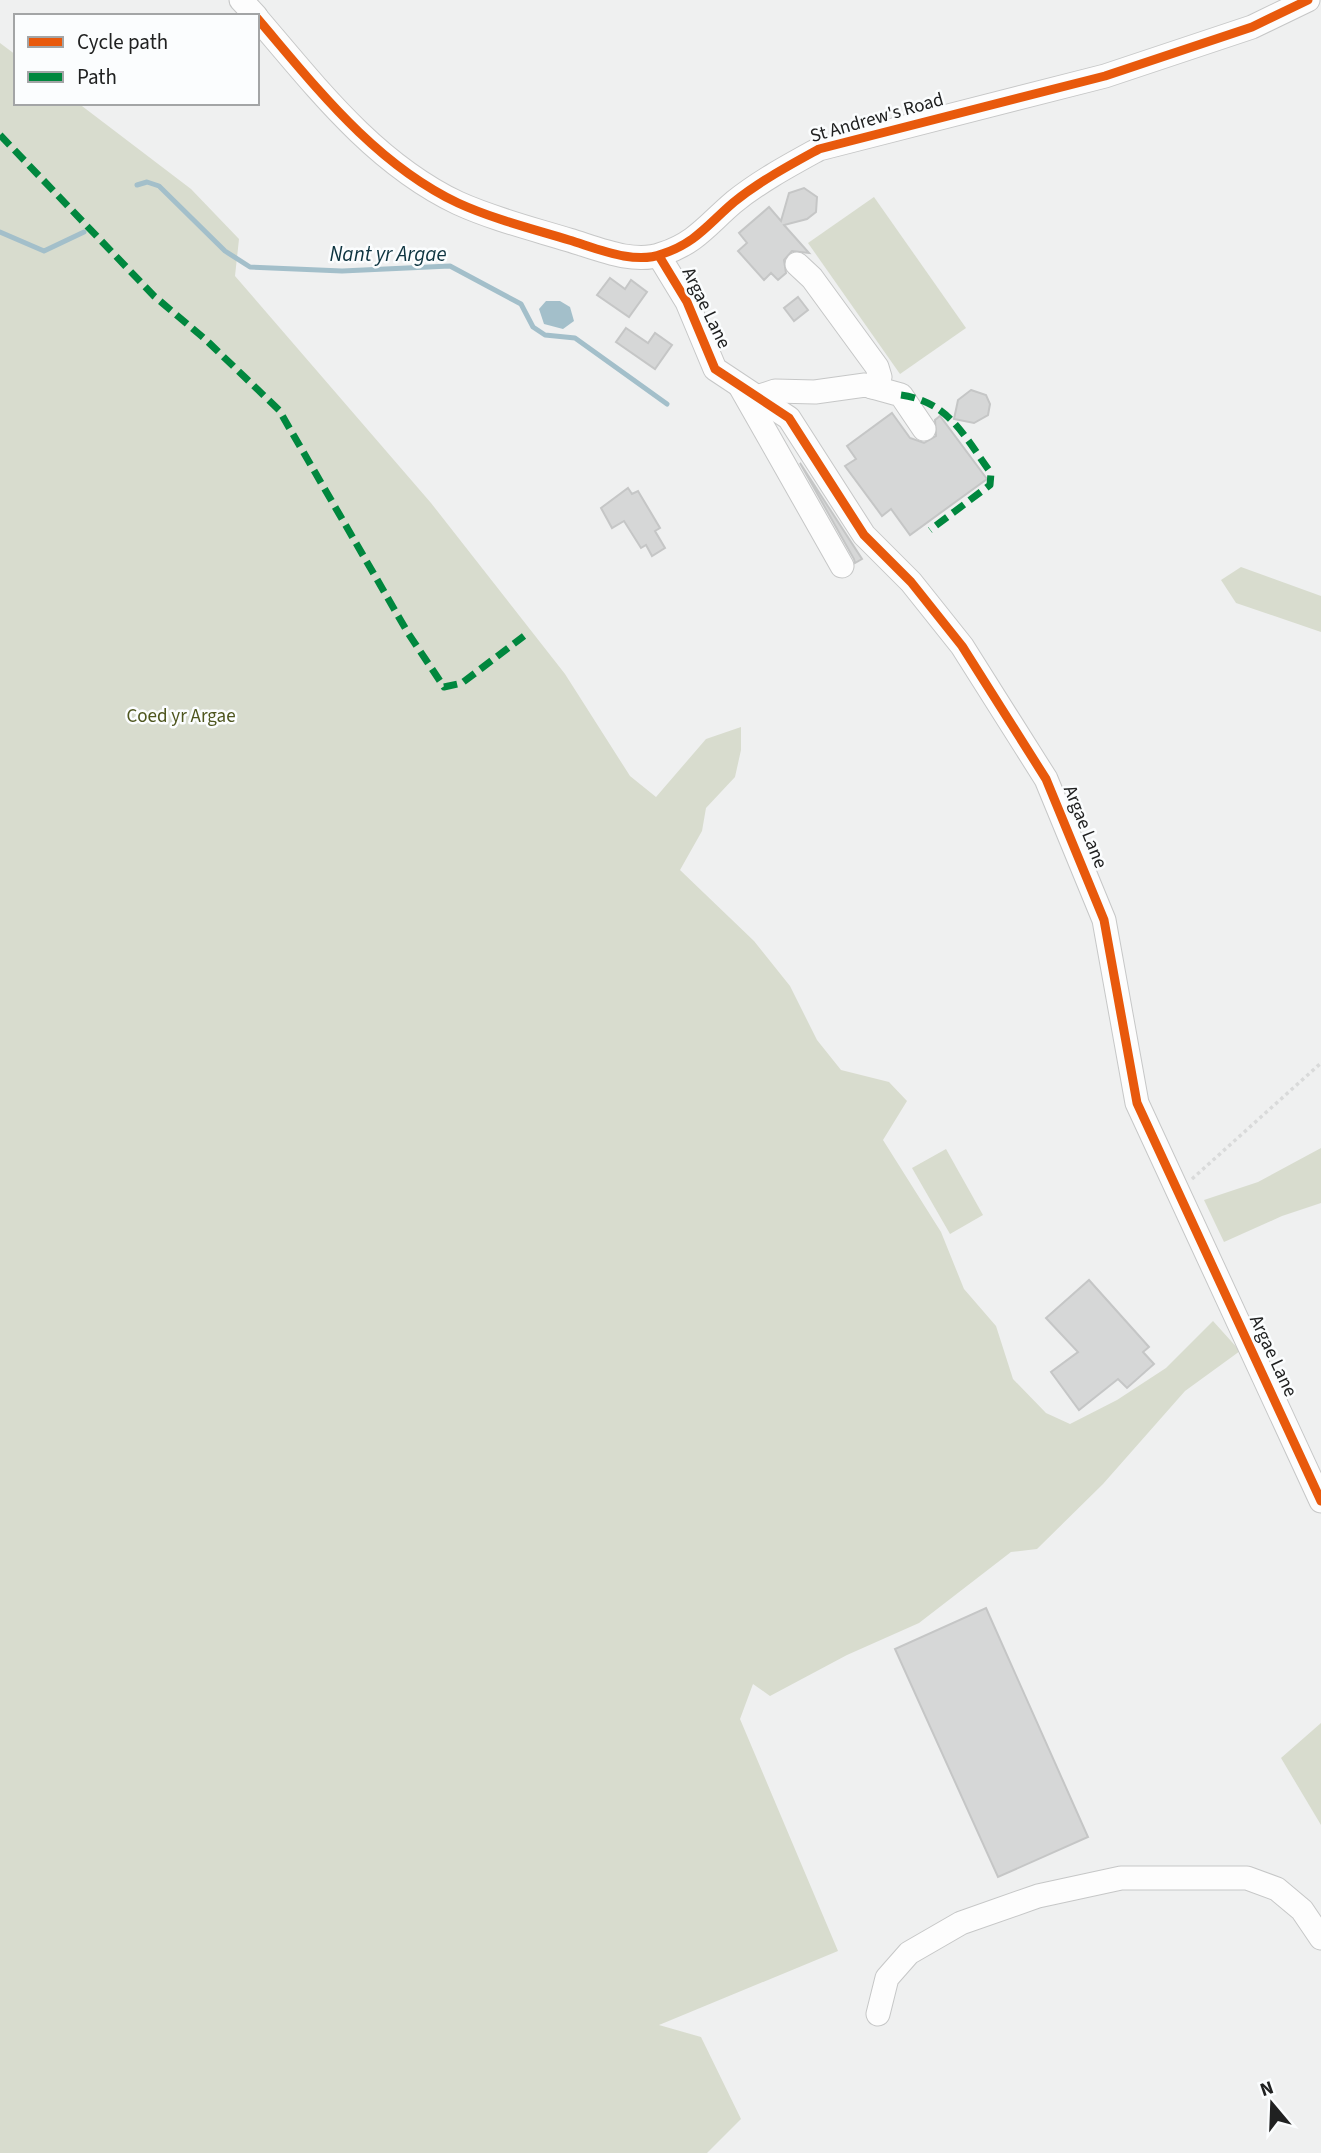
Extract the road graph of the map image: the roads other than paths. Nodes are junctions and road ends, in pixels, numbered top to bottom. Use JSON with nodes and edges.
{"nodes":[{"id":1,"x":241,"y":0,"type":"edge"},
{"id":2,"x":1308,"y":0,"type":"edge"},
{"id":3,"x":253,"y":14,"type":"edge"},
{"id":4,"x":259,"y":21,"type":"edge"},
{"id":5,"x":659,"y":256,"type":"junction"},
{"id":6,"x":797,"y":264,"type":"dead end"},
{"id":7,"x":882,"y":377,"type":"junction"},
{"id":8,"x":748,"y":391,"type":"junction"},
{"id":9,"x":924,"y":429,"type":"dead end"},
{"id":10,"x":842,"y":566,"type":"dead end"},
{"id":11,"x":1321,"y":1502,"type":"edge"},
{"id":12,"x":1321,"y":1938,"type":"edge"},
{"id":13,"x":878,"y":2014,"type":"dead end"}],
"edges":[{"from":1,"to":3,"type":"street","name":"St Andrew's Road"},
{"from":2,"to":5,"type":"street","name":"St Andrew's Road"},
{"from":4,"to":5,"type":"street","name":"St Andrew's Road"},
{"from":5,"to":8,"type":"street","name":"Argae Lane"},
{"from":6,"to":7,"type":"street"},
{"from":7,"to":8,"type":"street"},
{"from":7,"to":9,"type":"street"},
{"from":8,"to":10,"type":"street"},
{"from":8,"to":11,"type":"street","name":"Argae Lane"},
{"from":12,"to":13,"type":"street"}]}
